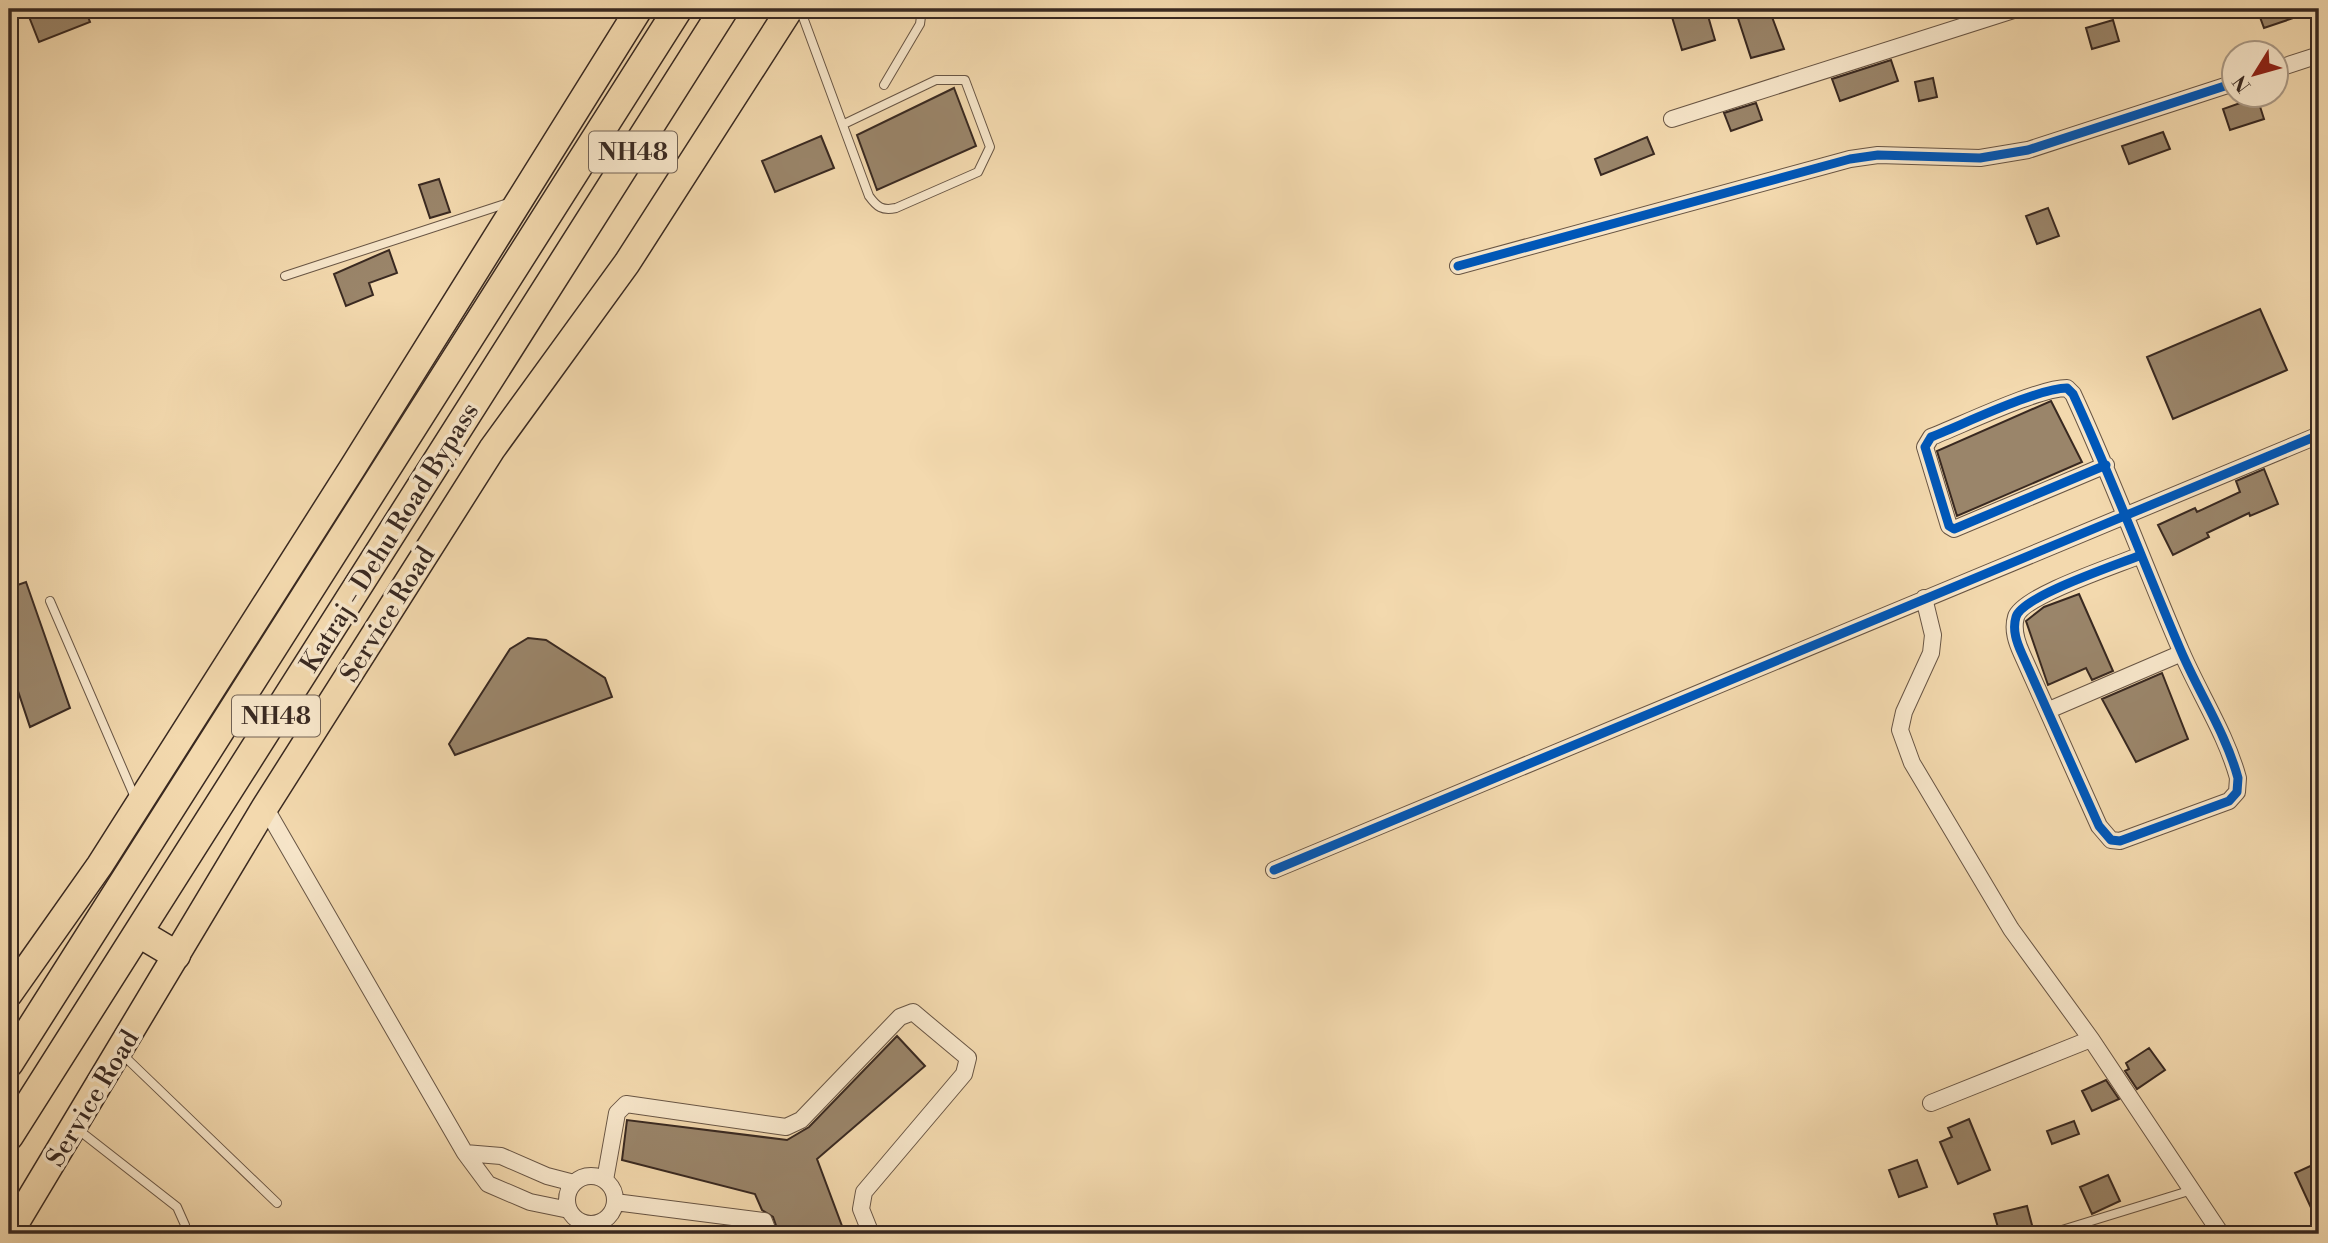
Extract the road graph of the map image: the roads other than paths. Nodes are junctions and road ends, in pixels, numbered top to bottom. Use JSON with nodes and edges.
{"nodes":[{"id":1,"x":639,"y":9,"type":"edge"},
{"id":2,"x":678,"y":9,"type":"edge"},
{"id":3,"x":724,"y":9,"type":"edge"},
{"id":4,"x":790,"y":9,"type":"edge"},
{"id":5,"x":800,"y":9,"type":"edge"},
{"id":6,"x":922,"y":9,"type":"edge"},
{"id":7,"x":2017,"y":9,"type":"edge"},
{"id":8,"x":2319,"y":55,"type":"edge"},
{"id":9,"x":2290,"y":64,"type":"edge"},
{"id":10,"x":884,"y":85,"type":"dead end"},
{"id":11,"x":2220,"y":88,"type":"edge"},
{"id":12,"x":1672,"y":119,"type":"dead end"},
{"id":13,"x":844,"y":124,"type":"junction"},
{"id":14,"x":520,"y":199,"type":"junction"},
{"id":15,"x":1458,"y":266,"type":"dead end"},
{"id":16,"x":285,"y":276,"type":"dead end"},
{"id":17,"x":2319,"y":435,"type":"edge"},
{"id":18,"x":2106,"y":465,"type":"junction"},
{"id":19,"x":2124,"y":515,"type":"junction"},
{"id":20,"x":2141,"y":555,"type":"junction"},
{"id":21,"x":1924,"y":598,"type":"junction"},
{"id":22,"x":50,"y":600,"type":"dead end"},
{"id":23,"x":2182,"y":653,"type":"junction"},
{"id":24,"x":2049,"y":710,"type":"junction"},
{"id":25,"x":138,"y":803,"type":"junction"},
{"id":26,"x":265,"y":807,"type":"junction"},
{"id":27,"x":1274,"y":870,"type":"dead end"},
{"id":28,"x":139,"y":933,"type":"junction"},
{"id":29,"x":176,"y":955,"type":"junction"},
{"id":30,"x":9,"y":993,"type":"edge"},
{"id":31,"x":2091,"y":1039,"type":"junction"},
{"id":32,"x":120,"y":1052,"type":"junction"},
{"id":33,"x":9,"y":1063,"type":"edge"},
{"id":34,"x":1931,"y":1103,"type":"dead end"},
{"id":35,"x":74,"y":1126,"type":"junction"},
{"id":36,"x":9,"y":1136,"type":"edge"},
{"id":37,"x":465,"y":1153,"type":"junction"},
{"id":38,"x":605,"y":1180,"type":"junction"},
{"id":39,"x":574,"y":1183,"type":"junction"},
{"id":40,"x":2192,"y":1190,"type":"junction"},
{"id":41,"x":615,"y":1202,"type":"junction"},
{"id":42,"x":277,"y":1203,"type":"dead end"},
{"id":43,"x":569,"y":1210,"type":"junction"},
{"id":44,"x":603,"y":1228,"type":"edge"},
{"id":45,"x":13,"y":1232,"type":"edge"},
{"id":46,"x":184,"y":1234,"type":"edge"},
{"id":47,"x":769,"y":1234,"type":"edge"},
{"id":48,"x":871,"y":1234,"type":"edge"},
{"id":49,"x":2049,"y":1234,"type":"edge"},
{"id":50,"x":2221,"y":1234,"type":"edge"}],
"edges":[{"from":1,"to":14,"type":"main road"},
{"from":2,"to":33,"type":"highway","name":"Katraj - Dehu Road Bypass","number":"NH48"},
{"from":3,"to":28,"type":"highway","name":"Katraj - Dehu Road Bypass","number":"NH48"},
{"from":4,"to":26,"type":"main road","name":"Service Road"},
{"from":5,"to":13,"type":"lane"},
{"from":6,"to":10,"type":"lane"},
{"from":7,"to":12,"type":"street"},
{"from":8,"to":9,"type":"street"},
{"from":11,"to":15,"type":"street"},
{"from":13,"to":13,"type":"lane"},
{"from":14,"to":16,"type":"lane"},
{"from":14,"to":25,"type":"main road"},
{"from":17,"to":19,"type":"street"},
{"from":18,"to":18,"type":"street"},
{"from":18,"to":19,"type":"street"},
{"from":19,"to":20,"type":"street"},
{"from":19,"to":21,"type":"street"},
{"from":20,"to":23,"type":"street"},
{"from":20,"to":24,"type":"street"},
{"from":21,"to":27,"type":"street"},
{"from":21,"to":31,"type":"street"},
{"from":22,"to":25,"type":"lane"},
{"from":23,"to":24,"type":"street"},
{"from":23,"to":24,"type":"street"},
{"from":25,"to":30,"type":"main road"},
{"from":26,"to":29,"type":"main road","name":"Service Road"},
{"from":26,"to":37,"type":"street"},
{"from":28,"to":29,"type":"highway"},
{"from":28,"to":36,"type":"highway","name":"Katraj - Dehu Road Bypass","number":"NH48"},
{"from":29,"to":32,"type":"main road","name":"Service Road"},
{"from":31,"to":34,"type":"street"},
{"from":31,"to":40,"type":"street"},
{"from":32,"to":35,"type":"main road","name":"Service Road"},
{"from":32,"to":42,"type":"lane"},
{"from":35,"to":45,"type":"main road","name":"Service Road"},
{"from":35,"to":46,"type":"lane"},
{"from":37,"to":39,"type":"street"},
{"from":37,"to":43,"type":"street"},
{"from":38,"to":39,"type":"street"},
{"from":38,"to":41,"type":"street"},
{"from":38,"to":48,"type":"street"},
{"from":39,"to":43,"type":"street"},
{"from":40,"to":49,"type":"lane"},
{"from":40,"to":50,"type":"street"},
{"from":41,"to":44,"type":"street"},
{"from":41,"to":47,"type":"street"},
{"from":43,"to":44,"type":"street"}]}
